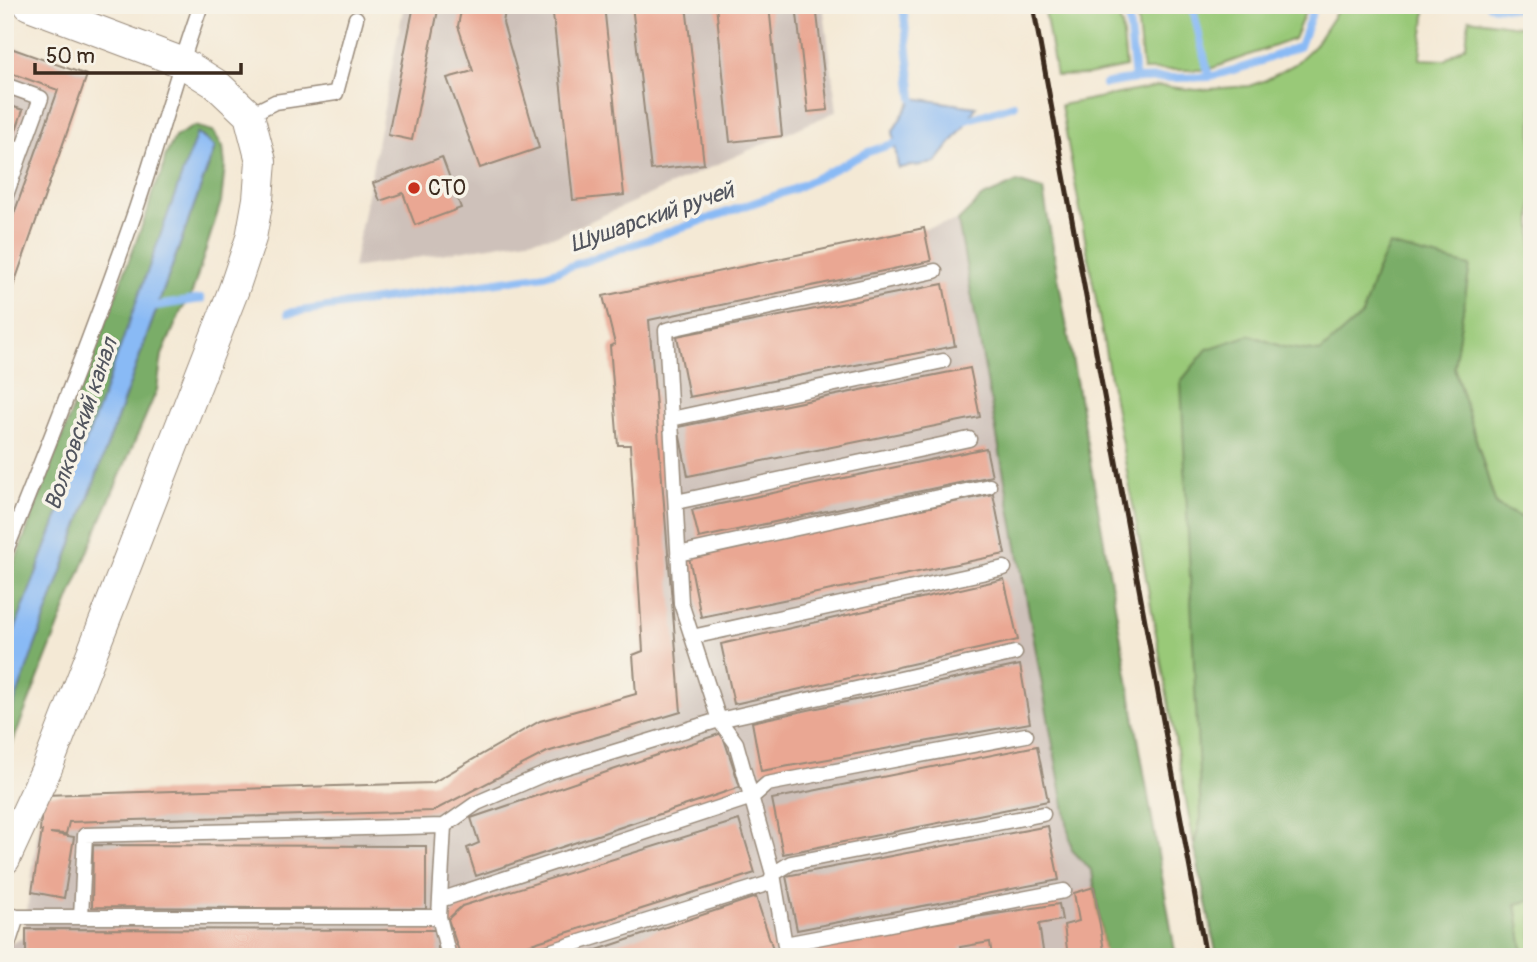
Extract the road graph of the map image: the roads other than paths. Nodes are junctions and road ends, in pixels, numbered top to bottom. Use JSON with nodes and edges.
{"nodes":[{"id":1,"x":29,"y":5,"type":"edge"},
{"id":2,"x":201,"y":5,"type":"edge"},
{"id":3,"x":356,"y":18,"type":"dead end"},
{"id":4,"x":182,"y":58,"type":"junction"},
{"id":5,"x":5,"y":85,"type":"edge"},
{"id":6,"x":249,"y":115,"type":"junction"},
{"id":7,"x":5,"y":144,"type":"edge"},
{"id":8,"x":22,"y":150,"type":"junction"},
{"id":9,"x":5,"y":198,"type":"edge"},
{"id":10,"x":935,"y":271,"type":"dead end"},
{"id":11,"x":943,"y":361,"type":"dead end"},
{"id":12,"x":671,"y":419,"type":"junction"},
{"id":13,"x":969,"y":439,"type":"dead end"},
{"id":14,"x":989,"y":486,"type":"dead end"},
{"id":15,"x":676,"y":502,"type":"junction"},
{"id":16,"x":5,"y":553,"type":"edge"},
{"id":17,"x":678,"y":554,"type":"junction"},
{"id":18,"x":1004,"y":568,"type":"dead end"},
{"id":19,"x":692,"y":637,"type":"junction"},
{"id":20,"x":1015,"y":653,"type":"dead end"},
{"id":21,"x":719,"y":720,"type":"junction"},
{"id":22,"x":1026,"y":735,"type":"dead end"},
{"id":23,"x":752,"y":797,"type":"junction"},
{"id":24,"x":1042,"y":814,"type":"dead end"},
{"id":25,"x":444,"y":826,"type":"junction"},
{"id":26,"x":5,"y":859,"type":"edge"},
{"id":27,"x":773,"y":874,"type":"junction"},
{"id":28,"x":1064,"y":891,"type":"dead end"},
{"id":29,"x":440,"y":900,"type":"junction"},
{"id":30,"x":11,"y":915,"type":"edge"},
{"id":31,"x":81,"y":917,"type":"junction"},
{"id":32,"x":439,"y":917,"type":"junction"},
{"id":33,"x":786,"y":950,"type":"edge"},
{"id":34,"x":5,"y":954,"type":"edge"},
{"id":35,"x":449,"y":957,"type":"edge"},
{"id":36,"x":532,"y":957,"type":"edge"}],
"edges":[{"from":1,"to":4,"type":"street"},
{"from":2,"to":4,"type":"lane"},
{"from":3,"to":6,"type":"lane"},
{"from":4,"to":6,"type":"street"},
{"from":4,"to":16,"type":"lane"},
{"from":5,"to":8,"type":"lane"},
{"from":6,"to":26,"type":"street"},
{"from":7,"to":8,"type":"lane"},
{"from":8,"to":9,"type":"lane"},
{"from":10,"to":12,"type":"lane"},
{"from":11,"to":12,"type":"lane"},
{"from":12,"to":15,"type":"lane"},
{"from":13,"to":15,"type":"lane"},
{"from":14,"to":17,"type":"lane"},
{"from":15,"to":17,"type":"lane"},
{"from":17,"to":19,"type":"lane"},
{"from":18,"to":19,"type":"lane"},
{"from":19,"to":21,"type":"lane"},
{"from":20,"to":21,"type":"lane"},
{"from":21,"to":23,"type":"lane"},
{"from":21,"to":25,"type":"lane"},
{"from":22,"to":23,"type":"lane"},
{"from":23,"to":27,"type":"lane"},
{"from":23,"to":29,"type":"lane"},
{"from":24,"to":27,"type":"lane"},
{"from":25,"to":29,"type":"lane"},
{"from":25,"to":31,"type":"lane"},
{"from":27,"to":33,"type":"lane"},
{"from":27,"to":36,"type":"lane"},
{"from":28,"to":33,"type":"lane"},
{"from":29,"to":32,"type":"lane"},
{"from":30,"to":31,"type":"lane"},
{"from":30,"to":34,"type":"lane"},
{"from":31,"to":32,"type":"lane"},
{"from":32,"to":35,"type":"lane"}]}
